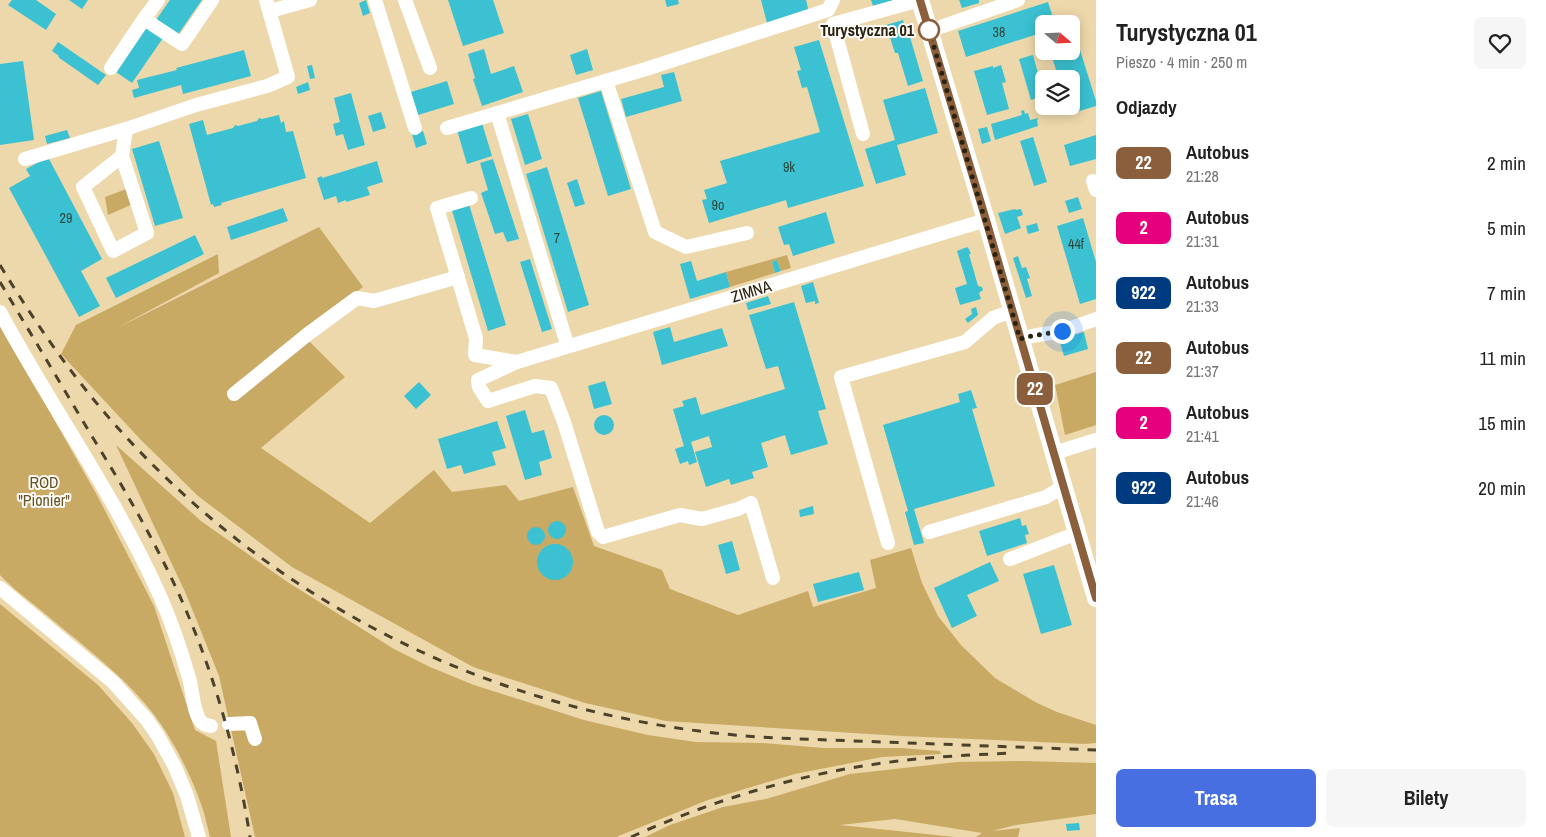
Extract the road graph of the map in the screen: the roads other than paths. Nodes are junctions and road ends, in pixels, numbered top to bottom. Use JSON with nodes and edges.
{"nodes":[{"id":1,"x":158,"y":0,"type":"edge"},
{"id":2,"x":212,"y":0,"type":"edge"},
{"id":3,"x":310,"y":0,"type":"edge"},
{"id":4,"x":375,"y":0,"type":"edge"},
{"id":5,"x":405,"y":0,"type":"edge"},
{"id":6,"x":833,"y":0,"type":"edge"},
{"id":7,"x":920,"y":0,"type":"edge"},
{"id":8,"x":1018,"y":0,"type":"edge"},
{"id":9,"x":268,"y":6,"type":"edge"},
{"id":10,"x":144,"y":19,"type":"junction"},
{"id":11,"x":929,"y":31,"type":"junction"},
{"id":12,"x":111,"y":68,"type":"dead end"},
{"id":13,"x":430,"y":68,"type":"dead end"},
{"id":14,"x":606,"y":81,"type":"junction"},
{"id":15,"x":497,"y":113,"type":"junction"},
{"id":16,"x":415,"y":128,"type":"dead end"},
{"id":17,"x":447,"y":128,"type":"dead end"},
{"id":18,"x":126,"y":129,"type":"junction"},
{"id":19,"x":862,"y":134,"type":"dead end"},
{"id":20,"x":122,"y":156,"type":"junction"},
{"id":21,"x":25,"y":160,"type":"dead end"},
{"id":22,"x":471,"y":198,"type":"dead end"},
{"id":23,"x":986,"y":220,"type":"junction"},
{"id":24,"x":747,"y":233,"type":"dead end"},
{"id":25,"x":458,"y":277,"type":"junction"},
{"id":26,"x":1012,"y":311,"type":"junction"},
{"id":27,"x":0,"y":312,"type":"edge"},
{"id":28,"x":1096,"y":319,"type":"edge"},
{"id":29,"x":1020,"y":339,"type":"junction"},
{"id":30,"x":567,"y":344,"type":"dead end"},
{"id":31,"x":517,"y":362,"type":"junction"},
{"id":32,"x":234,"y":394,"type":"dead end"},
{"id":33,"x":1096,"y":440,"type":"edge"},
{"id":34,"x":1054,"y":453,"type":"junction"},
{"id":35,"x":1064,"y":486,"type":"junction"},
{"id":36,"x":929,"y":532,"type":"dead end"},
{"id":37,"x":1077,"y":533,"type":"junction"},
{"id":38,"x":888,"y":543,"type":"dead end"},
{"id":39,"x":1010,"y":559,"type":"dead end"},
{"id":40,"x":773,"y":578,"type":"dead end"},
{"id":41,"x":0,"y":588,"type":"edge"},
{"id":42,"x":1096,"y":598,"type":"edge"},
{"id":43,"x":230,"y":724,"type":"dead end"},
{"id":44,"x":211,"y":726,"type":"dead end"},
{"id":45,"x":255,"y":739,"type":"dead end"},
{"id":46,"x":199,"y":837,"type":"edge"}],
"edges":[{"from":1,"to":10,"type":"street"},
{"from":2,"to":10,"type":"street"},
{"from":3,"to":9,"type":"street"},
{"from":4,"to":16,"type":"street"},
{"from":5,"to":13,"type":"street"},
{"from":6,"to":14,"type":"street"},
{"from":7,"to":11,"type":"main road"},
{"from":7,"to":19,"type":"street"},
{"from":8,"to":11,"type":"street"},
{"from":9,"to":18,"type":"street"},
{"from":10,"to":12,"type":"street"},
{"from":11,"to":23,"type":"main road"},
{"from":14,"to":15,"type":"street"},
{"from":14,"to":24,"type":"street"},
{"from":15,"to":17,"type":"street"},
{"from":15,"to":30,"type":"street"},
{"from":18,"to":20,"type":"street"},
{"from":18,"to":21,"type":"street"},
{"from":20,"to":20,"type":"street"},
{"from":22,"to":25,"type":"street"},
{"from":23,"to":26,"type":"main road"},
{"from":23,"to":31,"type":"street","name":"ZIMNA"},
{"from":25,"to":31,"type":"street"},
{"from":25,"to":32,"type":"street"},
{"from":26,"to":29,"type":"main road"},
{"from":26,"to":38,"type":"street"},
{"from":27,"to":44,"type":"street"},
{"from":28,"to":29,"type":"street"},
{"from":29,"to":34,"type":"main road"},
{"from":31,"to":40,"type":"street","name":"ZIMNA"},
{"from":33,"to":34,"type":"street"},
{"from":34,"to":35,"type":"main road"},
{"from":35,"to":36,"type":"street"},
{"from":35,"to":37,"type":"main road"},
{"from":37,"to":39,"type":"street"},
{"from":37,"to":42,"type":"main road"},
{"from":41,"to":46,"type":"street"},
{"from":43,"to":45,"type":"street"}]}
